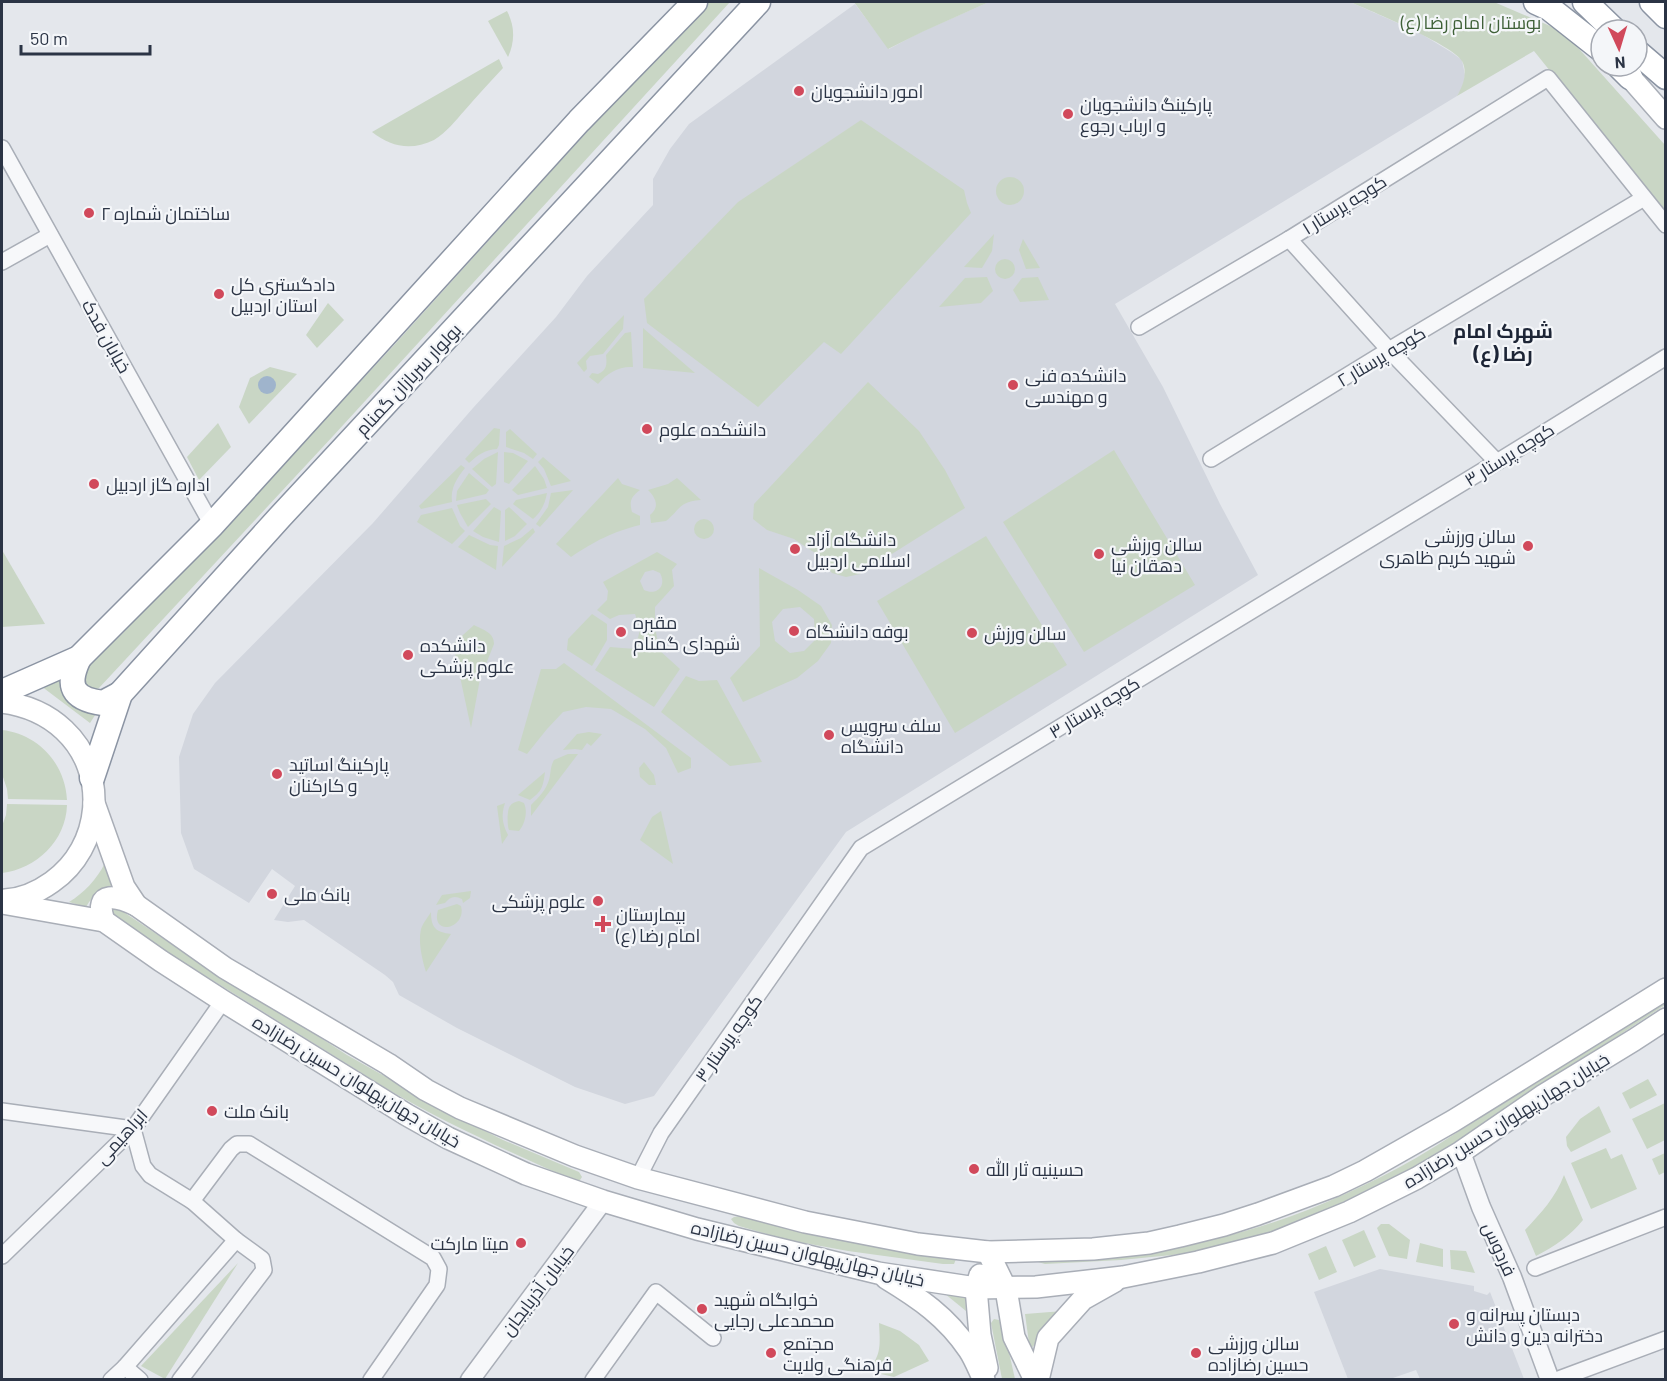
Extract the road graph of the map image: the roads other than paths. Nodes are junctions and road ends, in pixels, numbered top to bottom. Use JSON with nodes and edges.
{"nodes":[{"id":1,"x":695,"y":2,"type":"edge"},
{"id":2,"x":777,"y":2,"type":"edge"},
{"id":3,"x":1536,"y":2,"type":"edge"},
{"id":4,"x":1585,"y":2,"type":"edge"},
{"id":5,"x":1652,"y":2,"type":"edge"},
{"id":6,"x":751,"y":10,"type":"edge"},
{"id":7,"x":1665,"y":16,"type":"edge"},
{"id":8,"x":1602,"y":18,"type":"edge"},
{"id":9,"x":1589,"y":40,"type":"edge"},
{"id":10,"x":1649,"y":63,"type":"edge"},
{"id":11,"x":1665,"y":77,"type":"edge"},
{"id":12,"x":1630,"y":78,"type":"edge"},
{"id":13,"x":1665,"y":118,"type":"edge"},
{"id":14,"x":2,"y":148,"type":"edge"},
{"id":15,"x":1644,"y":198,"type":"junction"},
{"id":16,"x":1665,"y":225,"type":"edge"},
{"id":17,"x":50,"y":235,"type":"junction"},
{"id":18,"x":1289,"y":239,"type":"junction"},
{"id":19,"x":2,"y":262,"type":"edge"},
{"id":20,"x":1139,"y":327,"type":"dead end"},
{"id":21,"x":1389,"y":350,"type":"junction"},
{"id":22,"x":1665,"y":357,"type":"edge"},
{"id":23,"x":1211,"y":459,"type":"dead end"},
{"id":24,"x":1497,"y":462,"type":"junction"},
{"id":25,"x":212,"y":525,"type":"junction"},
{"id":26,"x":79,"y":658,"type":"junction"},
{"id":27,"x":2,"y":692,"type":"edge"},
{"id":28,"x":120,"y":694,"type":"junction"},
{"id":29,"x":2,"y":702,"type":"edge"},
{"id":30,"x":92,"y":778,"type":"junction"},
{"id":31,"x":94,"y":803,"type":"junction"},
{"id":32,"x":2,"y":902,"type":"edge"},
{"id":33,"x":136,"y":905,"type":"junction"},
{"id":34,"x":104,"y":921,"type":"junction"},
{"id":35,"x":1665,"y":971,"type":"edge"},
{"id":36,"x":1665,"y":990,"type":"edge"},
{"id":37,"x":223,"y":1001,"type":"junction"},
{"id":38,"x":1619,"y":1018,"type":"junction"},
{"id":39,"x":1665,"y":1019,"type":"edge"},
{"id":40,"x":1665,"y":1029,"type":"edge"},
{"id":41,"x":1634,"y":1040,"type":"junction"},
{"id":42,"x":2,"y":1111,"type":"edge"},
{"id":43,"x":132,"y":1129,"type":"junction"},
{"id":44,"x":1461,"y":1152,"type":"junction"},
{"id":45,"x":638,"y":1178,"type":"junction"},
{"id":46,"x":192,"y":1201,"type":"junction"},
{"id":47,"x":603,"y":1201,"type":"junction"},
{"id":48,"x":1665,"y":1217,"type":"edge"},
{"id":49,"x":237,"y":1240,"type":"junction"},
{"id":50,"x":988,"y":1252,"type":"junction"},
{"id":51,"x":2,"y":1256,"type":"edge"},
{"id":52,"x":1535,"y":1268,"type":"dead end"},
{"id":53,"x":878,"y":1272,"type":"junction"},
{"id":54,"x":1123,"y":1277,"type":"junction"},
{"id":55,"x":976,"y":1288,"type":"junction"},
{"id":56,"x":1006,"y":1289,"type":"junction"},
{"id":57,"x":713,"y":1338,"type":"dead end"},
{"id":58,"x":1665,"y":1339,"type":"edge"},
{"id":59,"x":125,"y":1367,"type":"junction"},
{"id":60,"x":111,"y":1380,"type":"edge"},
{"id":61,"x":140,"y":1380,"type":"edge"},
{"id":62,"x":180,"y":1380,"type":"edge"},
{"id":63,"x":371,"y":1380,"type":"edge"},
{"id":64,"x":470,"y":1380,"type":"edge"},
{"id":65,"x":593,"y":1380,"type":"edge"},
{"id":66,"x":984,"y":1380,"type":"edge"},
{"id":67,"x":990,"y":1380,"type":"edge"},
{"id":68,"x":1037,"y":1380,"type":"edge"},
{"id":69,"x":1550,"y":1380,"type":"edge"},
{"id":70,"x":1557,"y":1380,"type":"edge"}],
"edges":[{"from":1,"to":25,"type":"highway"},
{"from":2,"to":6,"type":"highway"},
{"from":3,"to":9,"type":"highway"},
{"from":4,"to":8,"type":"highway"},
{"from":5,"to":7,"type":"highway"},
{"from":6,"to":28,"type":"highway","name":"بولوار سربازان گمنام"},
{"from":10,"to":11,"type":"highway"},
{"from":12,"to":13,"type":"main road"},
{"from":14,"to":17,"type":"street","name":"خیابان فدک"},
{"from":15,"to":16,"type":"street"},
{"from":15,"to":18,"type":"street","name":"کوچه پرستار ۱"},
{"from":15,"to":21,"type":"street","name":"کوچه پرستار ۲"},
{"from":17,"to":19,"type":"street"},
{"from":17,"to":25,"type":"street","name":"خیابان فدک"},
{"from":18,"to":20,"type":"street","name":"کوچه پرستار ۱"},
{"from":18,"to":21,"type":"street"},
{"from":21,"to":23,"type":"street","name":"کوچه پرستار ۲"},
{"from":21,"to":24,"type":"street"},
{"from":22,"to":24,"type":"street","name":"کوچه پرستار ۳"},
{"from":24,"to":45,"type":"street","name":"کوچه پرستار ۳"},
{"from":25,"to":26,"type":"highway"},
{"from":26,"to":27,"type":"highway"},
{"from":26,"to":28,"type":"highway"},
{"from":28,"to":30,"type":"highway","name":"بولوار سربازان گمنام"},
{"from":29,"to":30,"type":"main road"},
{"from":30,"to":31,"type":"main road"},
{"from":31,"to":32,"type":"main road"},
{"from":31,"to":33,"type":"main road","name":"خیابان جهان‌پهلوان حسین رضا‌زاده"},
{"from":32,"to":34,"type":"main road","name":"خیابان جهان‌پهلوان حسین رضا‌زاده"},
{"from":33,"to":34,"type":"main road"},
{"from":33,"to":45,"type":"main road","name":"خیابان جهان‌پهلوان حسین رضا‌زاده"},
{"from":34,"to":37,"type":"main road","name":"خیابان جهان‌پهلوان حسین رضا‌زاده"},
{"from":35,"to":38,"type":"main road"},
{"from":36,"to":38,"type":"main road","name":"خیابان جهان‌پهلوان حسین رضا‌زاده"},
{"from":37,"to":43,"type":"street","name":"ابراهیمی"},
{"from":37,"to":47,"type":"main road","name":"خیابان جهان‌پهلوان حسین رضا‌زاده"},
{"from":38,"to":50,"type":"main road","name":"خیابان جهان‌پهلوان حسین رضا‌زاده"},
{"from":39,"to":41,"type":"main road","name":"خیابان جهان‌پهلوان حسین رضا‌زاده"},
{"from":40,"to":41,"type":"main road"},
{"from":41,"to":44,"type":"main road","name":"خیابان جهان‌پهلوان حسین رضا‌زاده"},
{"from":42,"to":43,"type":"street"},
{"from":43,"to":46,"type":"street"},
{"from":43,"to":51,"type":"street","name":"ابراهیمی"},
{"from":44,"to":54,"type":"main road","name":"خیابان جهان‌پهلوان حسین رضا‌زاده"},
{"from":44,"to":69,"type":"street","name":"فردوس"},
{"from":45,"to":50,"type":"main road","name":"خیابان جهان‌پهلوان حسین رضا‌زاده"},
{"from":46,"to":49,"type":"street"},
{"from":46,"to":63,"type":"street"},
{"from":47,"to":53,"type":"main road","name":"خیابان جهان‌پهلوان حسین رضا‌زاده"},
{"from":47,"to":64,"type":"street","name":"خیابان آذربایجان"},
{"from":48,"to":52,"type":"street"},
{"from":49,"to":59,"type":"street"},
{"from":49,"to":62,"type":"street"},
{"from":50,"to":55,"type":"main road"},
{"from":50,"to":56,"type":"main road"},
{"from":53,"to":55,"type":"main road","name":"خیابان جهان‌پهلوان حسین رضا‌زاده"},
{"from":53,"to":66,"type":"main road"},
{"from":54,"to":56,"type":"main road","name":"خیابان جهان‌پهلوان حسین رضا‌زاده"},
{"from":54,"to":68,"type":"main road"},
{"from":55,"to":56,"type":"main road","name":"خیابان جهان‌پهلوان حسین رضا‌زاده"},
{"from":55,"to":67,"type":"main road"},
{"from":56,"to":68,"type":"main road"},
{"from":57,"to":65,"type":"street"},
{"from":58,"to":70,"type":"street"},
{"from":59,"to":60,"type":"street"},
{"from":59,"to":61,"type":"street"}]}
